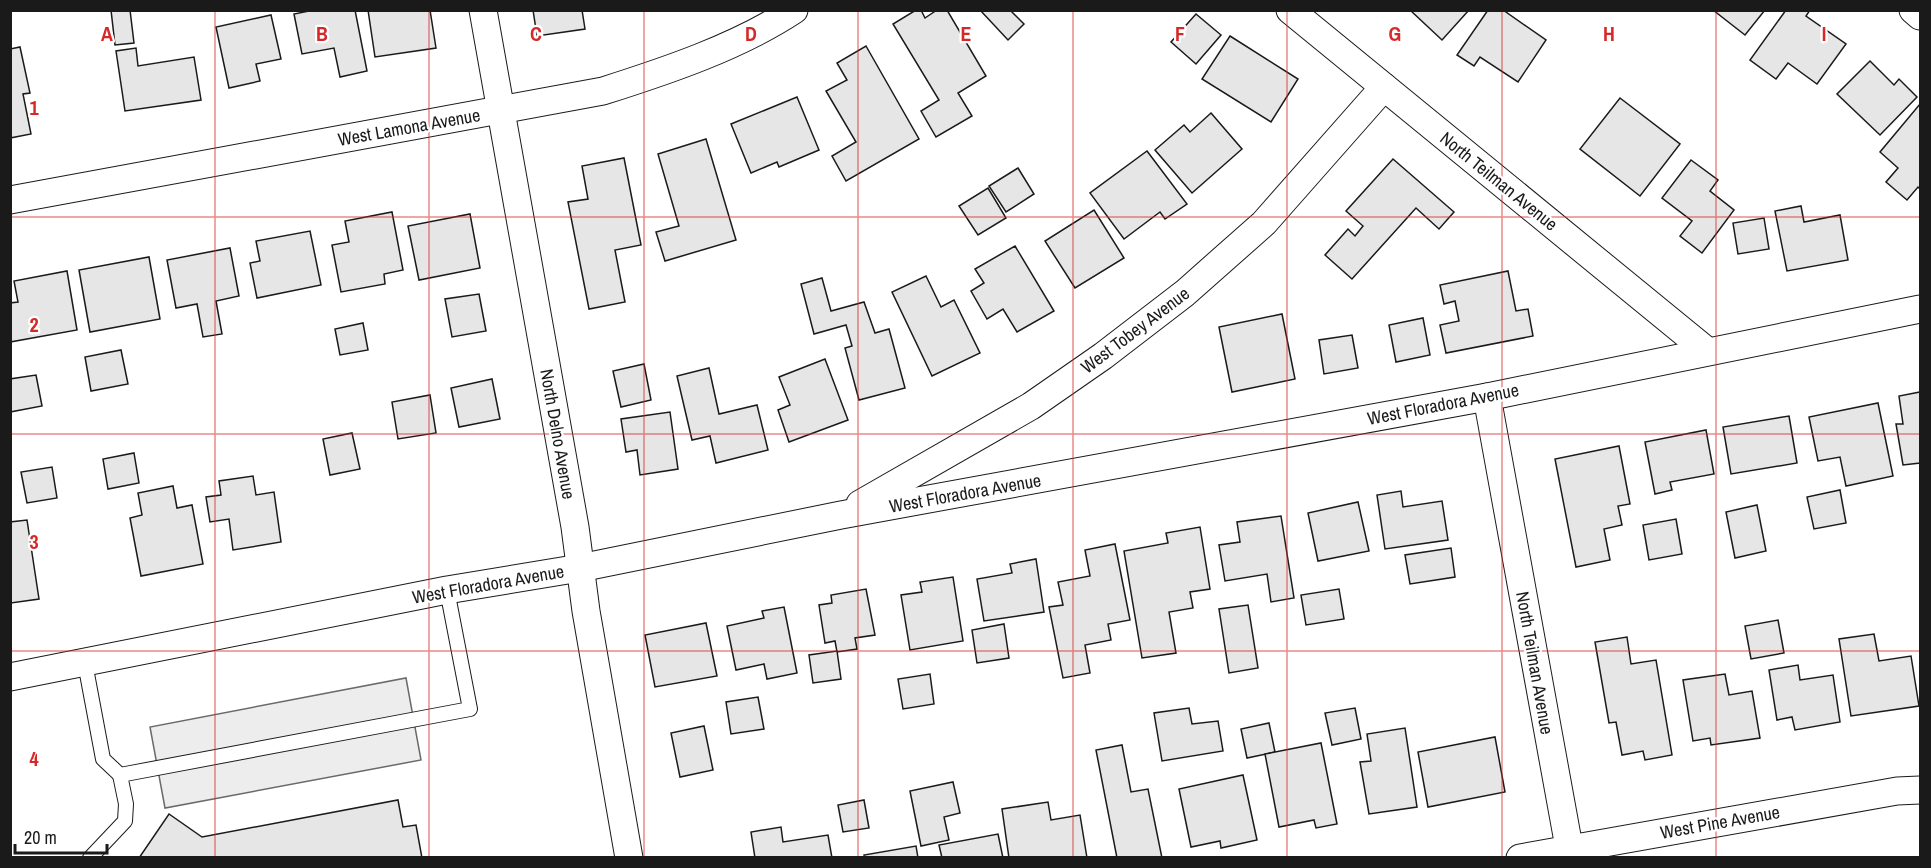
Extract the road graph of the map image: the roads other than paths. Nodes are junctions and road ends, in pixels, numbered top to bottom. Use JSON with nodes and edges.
{"nodes":[{"id":1,"x":483,"y":10,"type":"edge"},
{"id":2,"x":794,"y":10,"type":"edge"},
{"id":3,"x":1290,"y":10,"type":"edge"},
{"id":4,"x":1913,"y":10,"type":"edge"},
{"id":5,"x":1920,"y":16,"type":"edge"},
{"id":6,"x":1384,"y":87,"type":"junction"},
{"id":7,"x":501,"y":110,"type":"junction"},
{"id":8,"x":10,"y":200,"type":"edge"},
{"id":9,"x":1920,"y":309,"type":"edge"},
{"id":10,"x":1707,"y":351,"type":"junction"},
{"id":11,"x":1487,"y":397,"type":"junction"},
{"id":12,"x":841,"y":515,"type":"junction"},
{"id":13,"x":580,"y":568,"type":"junction"},
{"id":14,"x":447,"y":590,"type":"junction"},
{"id":15,"x":85,"y":663,"type":"junction"},
{"id":16,"x":10,"y":678,"type":"edge"},
{"id":17,"x":120,"y":775,"type":"junction"},
{"id":18,"x":1920,"y":790,"type":"edge"},
{"id":19,"x":1570,"y":853,"type":"edge"},
{"id":20,"x":90,"y":858,"type":"edge"},
{"id":21,"x":629,"y":858,"type":"edge"},
{"id":22,"x":1520,"y":858,"type":"edge"}],
"edges":[{"from":1,"to":7,"type":"street","name":"North Delno Avenue"},
{"from":2,"to":7,"type":"street","name":"West Lamona Avenue"},
{"from":3,"to":6,"type":"street","name":"North Teilman Avenue"},
{"from":4,"to":5,"type":"street"},
{"from":6,"to":10,"type":"street","name":"North Teilman Avenue"},
{"from":6,"to":12,"type":"street","name":"West Tobey Avenue"},
{"from":7,"to":8,"type":"street","name":"West Lamona Avenue"},
{"from":7,"to":13,"type":"street","name":"North Delno Avenue"},
{"from":9,"to":10,"type":"street","name":"West Floradora Avenue"},
{"from":10,"to":11,"type":"street","name":"West Floradora Avenue"},
{"from":11,"to":12,"type":"street","name":"West Floradora Avenue"},
{"from":11,"to":19,"type":"street","name":"North Teilman Avenue"},
{"from":12,"to":13,"type":"street","name":"West Floradora Avenue"},
{"from":13,"to":14,"type":"street","name":"West Floradora Avenue"},
{"from":13,"to":21,"type":"street","name":"North Delno Avenue"},
{"from":14,"to":15,"type":"street","name":"West Floradora Avenue"},
{"from":14,"to":17,"type":"lane"},
{"from":15,"to":16,"type":"street","name":"West Floradora Avenue"},
{"from":15,"to":17,"type":"lane"},
{"from":17,"to":20,"type":"lane"},
{"from":18,"to":19,"type":"street","name":"West Pine Avenue"},
{"from":19,"to":22,"type":"street","name":"West Pine Avenue"}]}
